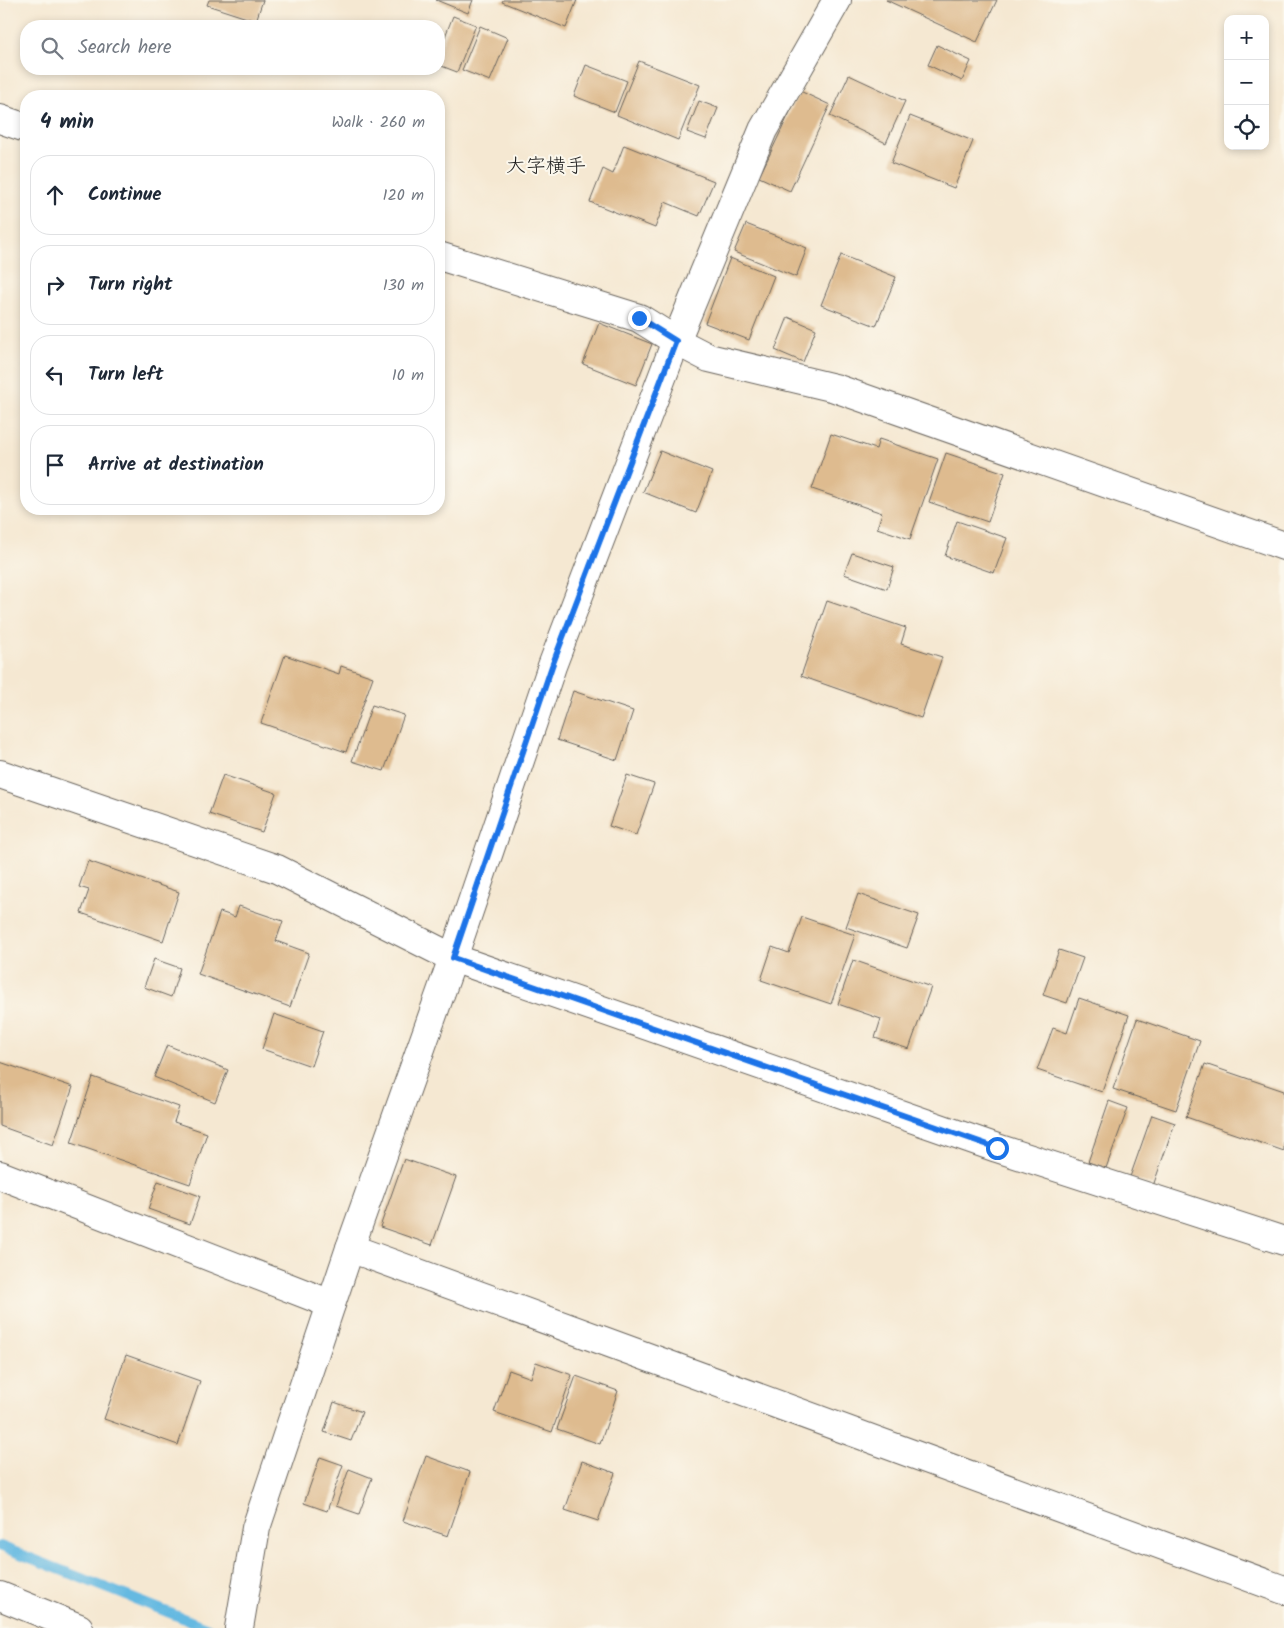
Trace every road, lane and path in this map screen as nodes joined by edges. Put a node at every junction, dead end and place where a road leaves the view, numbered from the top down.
1 (837, 0) edge
2 (0, 119) edge
3 (20, 126) edge
4 (445, 258) edge
5 (676, 341) junction
6 (1284, 546) edge
7 (0, 774) edge
8 (453, 958) junction
9 (0, 1175) edge
10 (1284, 1241) edge
11 (350, 1248) junction
12 (331, 1304) junction
13 (1284, 1590) edge
14 (0, 1596) edge
15 (240, 1624) edge
16 (80, 1628) edge

1 - 5 street
2 - 3 street
4 - 5 street
5 - 6 street
5 - 8 street
7 - 8 street
8 - 10 street
8 - 11 street
9 - 12 street
11 - 12 street
11 - 13 street
12 - 15 street
14 - 16 street

